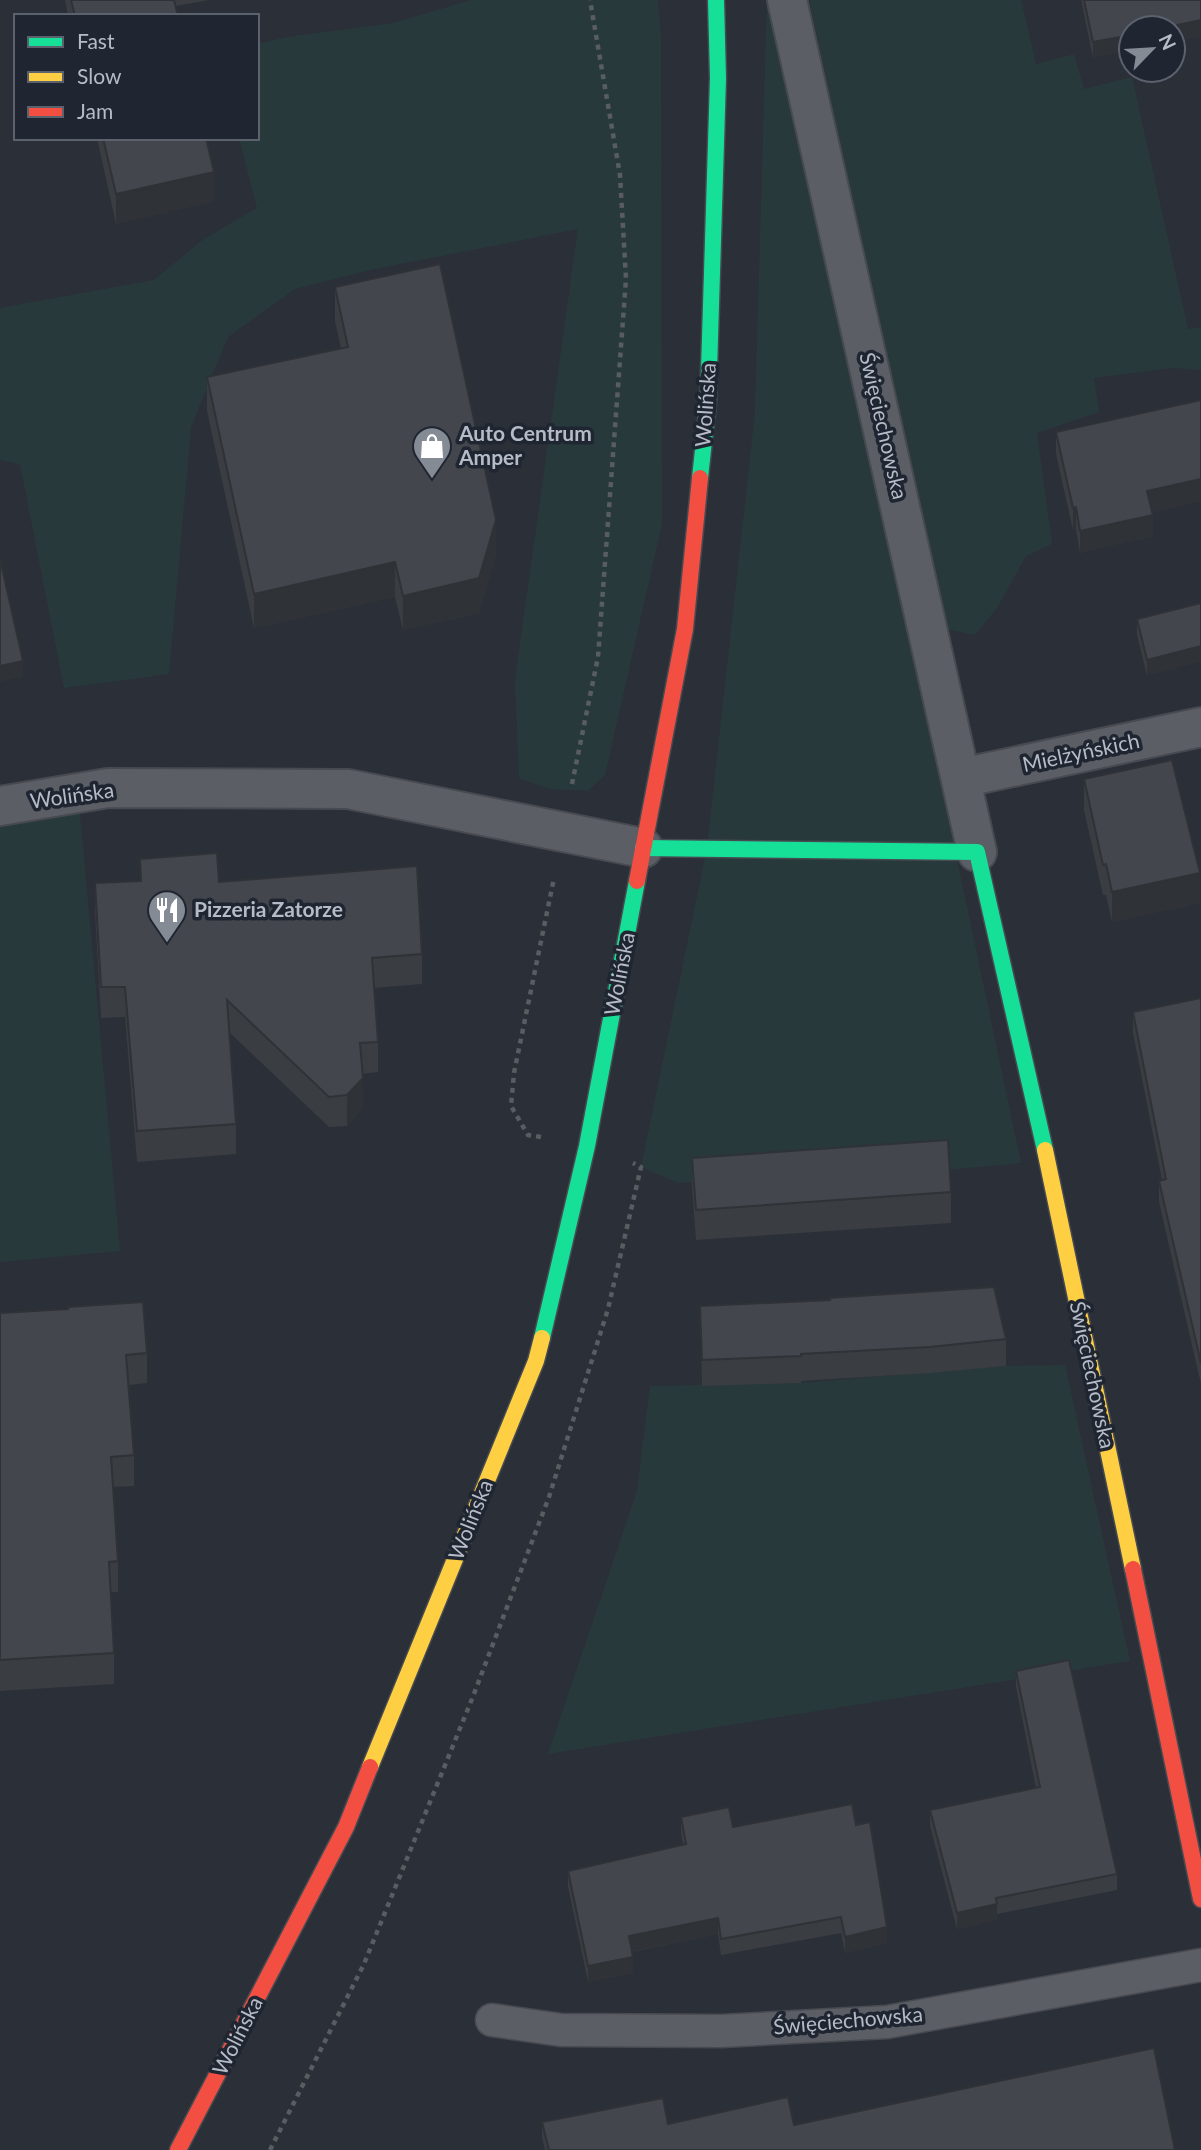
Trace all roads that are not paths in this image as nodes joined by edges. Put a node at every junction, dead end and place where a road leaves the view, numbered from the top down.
1 (716, 0) edge
2 (787, 0) edge
3 (1201, 727) edge
4 (961, 778) junction
5 (0, 806) edge
6 (643, 848) junction
7 (977, 852) junction
8 (1201, 1899) edge
9 (1201, 1965) edge
10 (492, 2020) dead end
11 (178, 2150) edge

1 - 6 street, Wolińska
2 - 4 street, Święciechowska
3 - 4 street, Mielżyńskich
4 - 7 street, Święciechowska
5 - 6 street, Wolińska
6 - 7 street
6 - 11 street, Wolińska
7 - 8 street, Święciechowska
9 - 10 lane, Święciechowska

